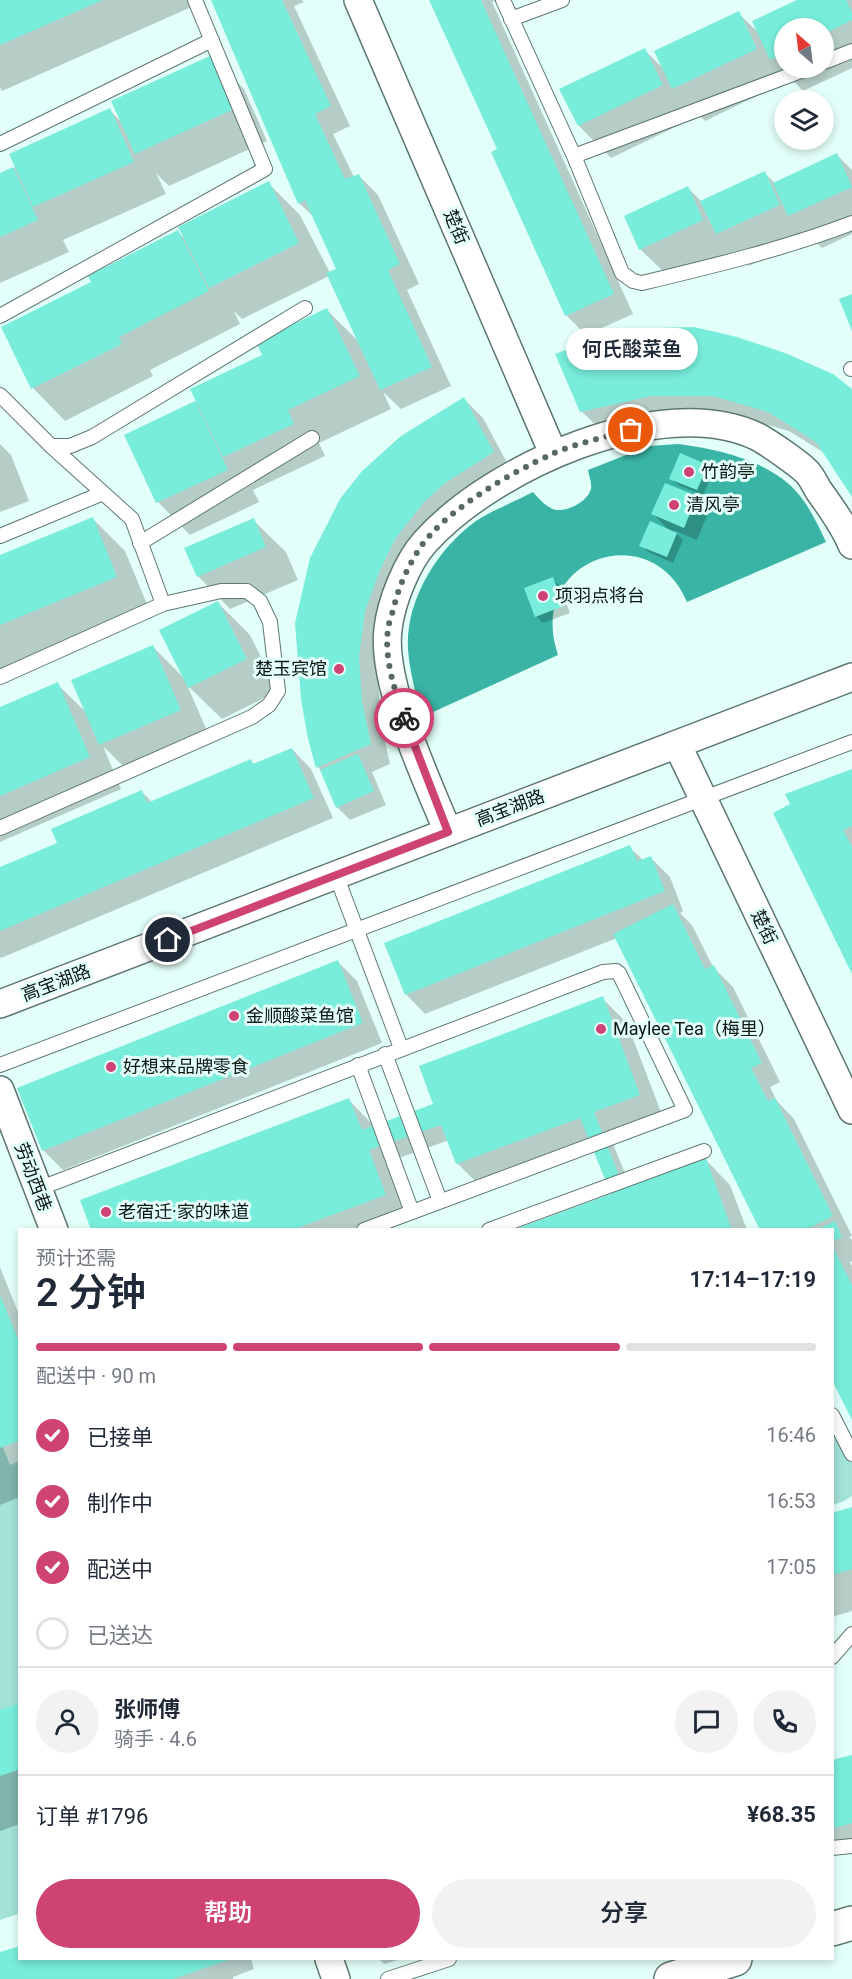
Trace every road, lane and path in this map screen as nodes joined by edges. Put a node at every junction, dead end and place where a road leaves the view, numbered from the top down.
1 (195, 0) edge
2 (358, 0) edge
3 (503, 0) edge
4 (562, 0) edge
5 (511, 19) junction
6 (212, 40) junction
7 (852, 51) edge
8 (834, 58) edge
9 (782, 78) edge
10 (0, 144) edge
11 (574, 156) junction
12 (852, 223) edge
13 (305, 308) dead end
14 (0, 316) edge
15 (0, 395) edge
16 (312, 438) dead end
17 (51, 446) junction
18 (554, 453) junction
19 (103, 494) junction
20 (0, 536) edge
21 (140, 543) junction
22 (852, 545) edge
23 (163, 604) junction
24 (0, 677) edge
25 (852, 677) edge
26 (852, 742) edge
27 (677, 744) junction
28 (703, 798) junction
29 (0, 828) edge
30 (448, 832) junction
31 (336, 875) junction
32 (356, 930) junction
33 (0, 1004) edge
34 (400, 1048) junction
35 (385, 1054) junction
36 (0, 1065) edge
37 (358, 1065) junction
38 (0, 1090) edge
39 (852, 1110) edge
40 (704, 1151) dead end
41 (38, 1189) junction
42 (440, 1201) junction
43 (412, 1212) junction
44 (53, 1228) edge
45 (369, 1228) edge
46 (494, 1228) edge
47 (834, 1423) edge
48 (839, 1443) edge
49 (852, 1454) edge
50 (852, 1634) edge
51 (834, 1655) edge
52 (852, 1846) edge
53 (834, 1848) edge
54 (852, 1923) edge
55 (834, 1928) edge
56 (329, 1960) edge
57 (446, 1960) edge
58 (732, 1960) edge
59 (336, 1979) edge
60 (388, 1979) edge
61 (671, 1979) edge

1 - 6 lane
2 - 18 street, 楚街
3 - 5 lane
4 - 5 lane
5 - 11 lane
6 - 10 lane
6 - 14 lane
7 - 8 lane
9 - 11 lane
11 - 12 lane
13 - 17 lane
15 - 17 lane
16 - 21 lane
17 - 19 lane
18 - 22 street
18 - 30 street
19 - 20 lane
19 - 21 lane
21 - 23 lane
23 - 24 lane
23 - 29 lane
25 - 27 street, 高宝湖路
26 - 28 lane
27 - 28 street, 楚街
27 - 30 street, 高宝湖路
28 - 32 lane
28 - 39 street, 楚街
30 - 31 street, 高宝湖路
31 - 32 lane
31 - 33 street, 高宝湖路
32 - 34 lane
32 - 36 lane
34 - 35 lane
34 - 42 lane
35 - 37 lane
35 - 42 lane
37 - 41 lane
37 - 43 lane
38 - 41 street, 劳动西巷
40 - 46 lane
41 - 44 street, 劳动西巷
42 - 43 lane
43 - 45 lane
47 - 48 lane
48 - 49 lane
50 - 51 lane
52 - 53 lane
54 - 55 street
56 - 59 street
57 - 60 lane
58 - 61 street

